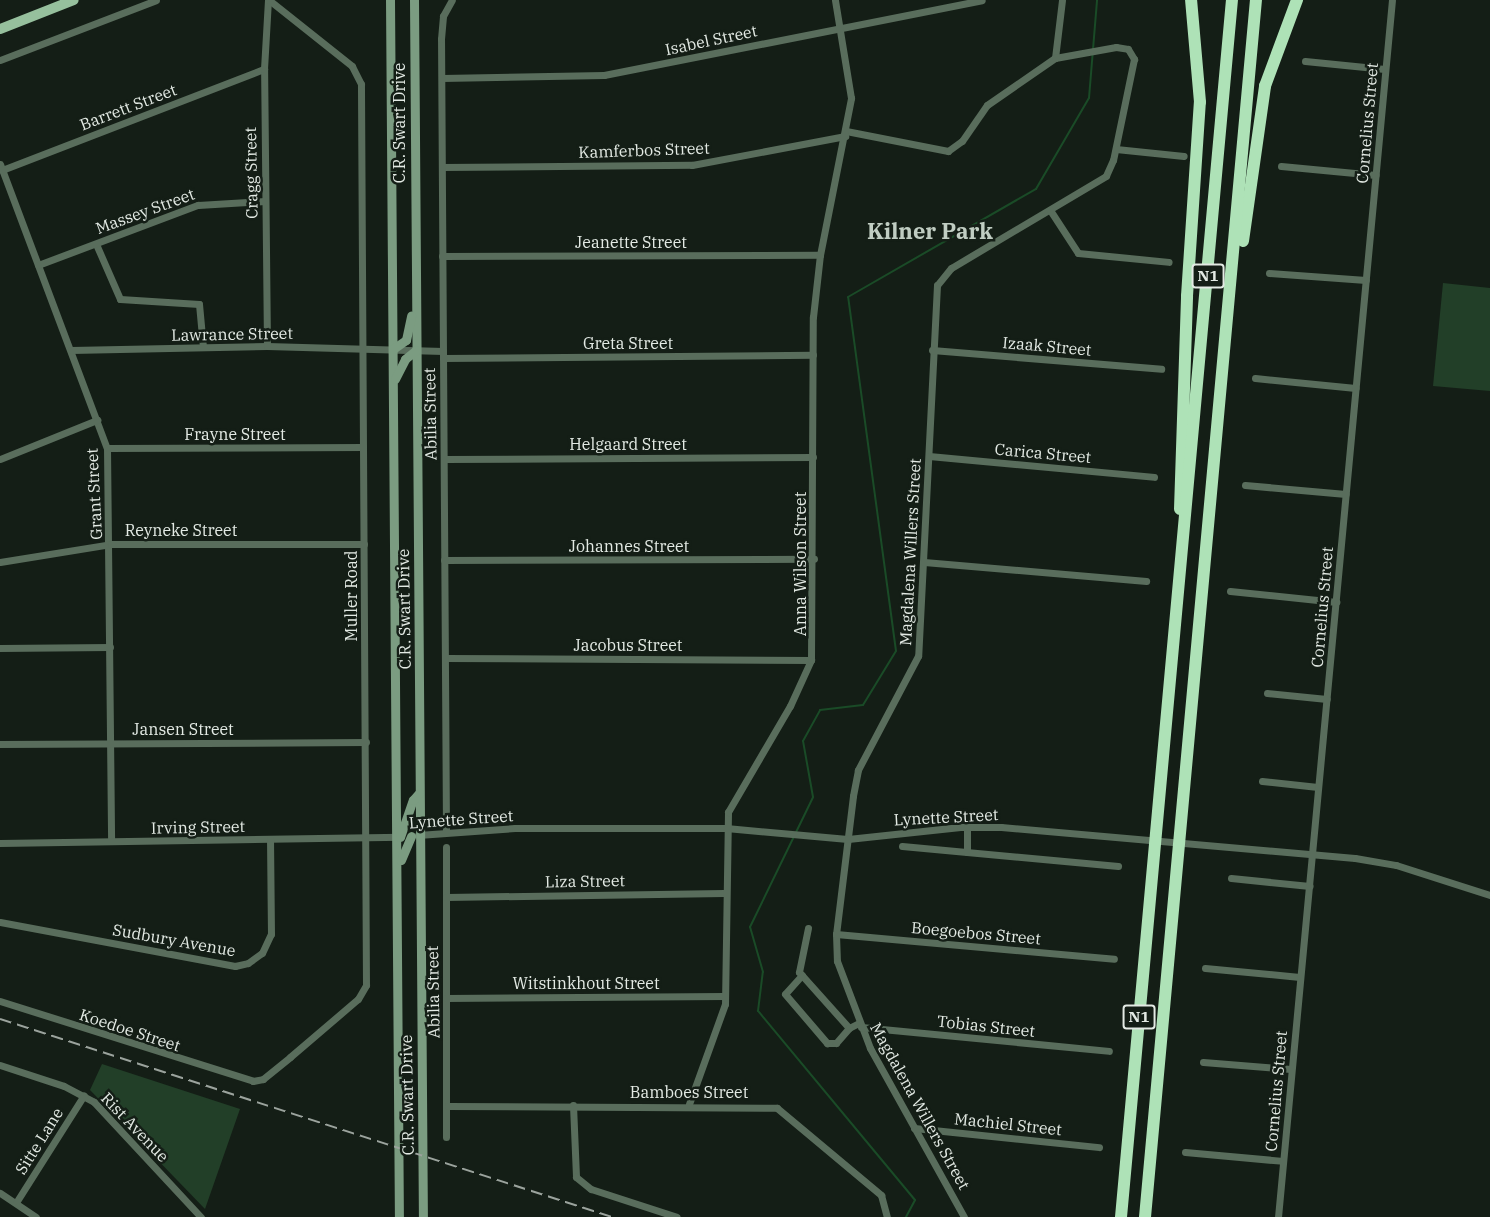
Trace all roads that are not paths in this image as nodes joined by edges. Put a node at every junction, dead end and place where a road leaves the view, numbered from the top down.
1 (74, 0) edge
2 (156, 0) edge
3 (268, 0) edge
4 (390, 0) edge
5 (414, 0) edge
6 (452, 0) edge
7 (835, 0) edge
8 (982, 0) edge
9 (1062, 0) edge
10 (1191, 0) edge
11 (1232, 0) edge
12 (1256, 0) edge
13 (1297, 0) edge
14 (1392, 0) edge
15 (840, 27) junction
16 (0, 28) edge
17 (1128, 49) joint
18 (1055, 58) junction
19 (0, 60) edge
20 (1305, 61) dead end
21 (264, 69) junction
22 (1385, 69) junction
23 (442, 78) junction
24 (846, 134) junction
25 (1116, 149) junction
26 (1184, 156) dead end
27 (1281, 166) dead end
28 (1, 167) edge
29 (442, 167) junction
30 (1376, 175) junction
31 (265, 201) junction
32 (1050, 210) junction
33 (96, 244) junction
34 (820, 255) junction
35 (442, 256) junction
36 (1169, 262) dead end
37 (38, 265) junction
38 (1269, 273) dead end
39 (1366, 280) junction
40 (415, 304) junction
41 (267, 346) junction
42 (203, 347) junction
43 (363, 347) junction
44 (393, 349) junction
45 (71, 350) junction
46 (416, 350) junction
47 (932, 350) junction
48 (443, 354) junction
49 (813, 355) junction
50 (1161, 369) dead end
51 (1256, 378) dead end
52 (394, 382) junction
53 (1356, 388) junction
54 (97, 420) junction
55 (363, 447) junction
56 (107, 448) junction
57 (1215, 453) junction
58 (929, 456) junction
59 (813, 457) junction
60 (0, 459) edge
61 (444, 459) junction
62 (1154, 477) dead end
63 (1245, 485) dead end
64 (1346, 494) junction
65 (111, 544) junction
66 (364, 544) junction
67 (1184, 552) junction
68 (814, 559) junction
69 (444, 560) junction
70 (0, 562) edge
71 (924, 562) junction
72 (1146, 581) dead end
73 (1230, 591) dead end
74 (1336, 602) junction
75 (110, 647) junction
76 (0, 648) edge
77 (445, 658) junction
78 (811, 660) junction
79 (1267, 693) dead end
80 (1327, 699) junction
81 (366, 742) junction
82 (110, 743) junction
83 (0, 744) edge
84 (1262, 781) dead end
85 (1318, 787) junction
86 (419, 794) junction
87 (967, 826) junction
88 (726, 828) junction
89 (446, 831) junction
90 (414, 835) junction
91 (399, 837) junction
92 (366, 838) junction
93 (270, 839) junction
94 (848, 839) junction
95 (111, 841) junction
96 (0, 843) edge
97 (902, 846) dead end
98 (446, 847) dead end
99 (967, 852) junction
100 (1313, 853) junction
101 (1118, 866) dead end
102 (397, 871) junction
103 (1231, 878) dead end
104 (1310, 886) junction
105 (724, 893) junction
106 (1490, 895) edge
107 (446, 897) junction
108 (0, 922) edge
109 (808, 928) dead end
110 (836, 934) junction
111 (1114, 959) dead end
112 (1205, 968) dead end
113 (802, 975) junction
114 (1300, 977) junction
115 (725, 996) junction
116 (446, 998) junction
117 (0, 1002) edge
118 (860, 1025) junction
119 (849, 1028) junction
120 (1109, 1051) dead end
121 (1203, 1062) dead end
122 (0, 1065) edge
123 (1291, 1069) junction
124 (253, 1082) joint
125 (84, 1095) junction
126 (689, 1104) junction
127 (573, 1105) junction
128 (448, 1106) junction
129 (914, 1128) junction
130 (446, 1137) dead end
131 (1099, 1147) dead end
132 (1185, 1152) dead end
133 (1283, 1161) junction
134 (0, 1193) edge
135 (17, 1202) junction
136 (887, 1213) edge
137 (36, 1217) edge
138 (201, 1217) edge
139 (399, 1217) edge
140 (423, 1217) edge
141 (677, 1217) edge
142 (964, 1217) edge
143 (1121, 1217) edge
144 (1145, 1217) edge
145 (1278, 1217) edge

1 - 16 main road
2 - 19 street
3 - 21 street, Cragg Street
3 - 43 street, Muller Road
4 - 44 main road, C.R. Swart Drive
5 - 40 main road, C.R. Swart Drive
6 - 23 street, Abilia Street
7 - 15 street, Anna Wilson Street
8 - 15 street, Isabel Street
9 - 18 street
10 - 67 highway
11 - 67 highway, N1
12 - 57 highway, N1
13 - 57 highway
14 - 22 street, Cornelius Street
15 - 23 street, Isabel Street
15 - 24 street, Anna Wilson Street
17 - 18 street, Kamferbos Street
17 - 25 street, Magdalena Willers Street
18 - 24 street, Kamferbos Street
20 - 22 street
21 - 28 street, Barrett Street
21 - 31 street, Cragg Street
22 - 30 street, Cornelius Street
23 - 29 street, Abilia Street
24 - 29 street, Kamferbos Street
24 - 34 street, Anna Wilson Street
25 - 26 street
25 - 32 street, Magdalena Willers Street
27 - 30 street
28 - 37 street, Grant Street
29 - 35 street, Abilia Street
30 - 39 street, Cornelius Street
31 - 33 street, Massey Street
31 - 41 street, Cragg Street
32 - 36 street
32 - 47 street, Magdalena Willers Street
33 - 37 street, Massey Street
33 - 42 street
34 - 35 street, Jeanette Street
34 - 49 street, Anna Wilson Street
35 - 48 street, Abilia Street
37 - 45 street, Grant Street
38 - 39 street
39 - 53 street, Cornelius Street
40 - 44 main road
40 - 46 main road, C.R. Swart Drive
41 - 42 street, Lawrance Street
41 - 43 street, Lawrance Street
42 - 45 street, Lawrance Street
43 - 44 street, Lawrance Street
43 - 55 street, Muller Road
44 - 46 street, Lawrance Street
44 - 52 main road, C.R. Swart Drive
45 - 54 street, Grant Street
46 - 48 street, Greta Street
46 - 52 main road
46 - 86 main road, C.R. Swart Drive
47 - 50 street, Izaak Street
47 - 58 street, Magdalena Willers Street
48 - 49 street, Greta Street
48 - 61 street, Abilia Street
49 - 59 street, Anna Wilson Street
51 - 53 street
52 - 91 main road, C.R. Swart Drive
53 - 64 street, Cornelius Street
54 - 56 street, Grant Street
54 - 60 street
55 - 56 street, Frayne Street
55 - 66 street, Muller Road
56 - 65 street, Grant Street
57 - 144 highway, N1
58 - 62 street, Carica Street
58 - 71 street, Magdalena Willers Street
59 - 61 street, Helgaard Street
59 - 68 street, Anna Wilson Street
61 - 69 street, Abilia Street
63 - 64 street
64 - 74 street, Cornelius Street
65 - 66 street, Reyneke Street
65 - 70 street, Reyneke Street
65 - 75 street, Grant Street
66 - 81 street, Muller Road
67 - 143 highway, N1
68 - 69 street, Johannes Street
68 - 78 street, Anna Wilson Street
69 - 77 street, Abilia Street
71 - 72 street
71 - 94 street, Magdalena Willers Street
73 - 74 street
74 - 80 street, Cornelius Street
75 - 76 street
75 - 82 street, Grant Street
77 - 78 street, Jacobus Street
77 - 89 street, Abilia Street
78 - 88 street, Anna Wilson Street
79 - 80 street
80 - 85 street, Cornelius Street
81 - 82 street, Jansen Street
81 - 92 street, Muller Road
82 - 83 street, Jansen Street
82 - 95 street, Grant Street
84 - 85 street
85 - 100 street, Cornelius Street
86 - 90 main road, C.R. Swart Drive
86 - 91 main road
87 - 94 street, Lynette Street
87 - 99 street
87 - 100 street, Lynette Street
88 - 89 street, Lynette Street
88 - 94 street, Lynette Street
88 - 105 street, Anna Wilson Street
89 - 90 street, Lynette Street
90 - 91 street, Lynette Street
90 - 102 main road
90 - 140 main road, C.R. Swart Drive
91 - 92 street, Irving Street
91 - 102 main road, C.R. Swart Drive
92 - 93 street, Irving Street
92 - 124 street, Muller Road
93 - 95 street, Irving Street
93 - 108 street, Sudbury Avenue
94 - 110 street, Magdalena Willers Street
95 - 96 street, Irving Street
97 - 99 street
98 - 107 street, Abilia Street
99 - 101 street
100 - 104 street, Cornelius Street
100 - 106 street, Lynette Street
102 - 139 main road, C.R. Swart Drive
103 - 104 street
104 - 114 street, Cornelius Street
105 - 107 street, Liza Street
105 - 115 street, Anna Wilson Street
107 - 116 street, Abilia Street
109 - 113 street
110 - 111 street, Boegoebos Street
110 - 118 street, Magdalena Willers Street
112 - 114 street
113 - 119 street
113 - 119 street
114 - 123 street, Cornelius Street
115 - 116 street, Witstinkhout Street
115 - 126 street, Anna Wilson Street
116 - 128 street, Abilia Street
117 - 124 street, Koedoe Street
118 - 119 street
118 - 120 street, Tobias Street
118 - 129 street, Magdalena Willers Street
121 - 123 street
122 - 125 street, Rist Avenue
123 - 133 street, Cornelius Street
125 - 135 street, Sitte Lane
125 - 138 street, Rist Avenue
126 - 127 street, Bamboes Street
126 - 136 street, Bamboes Street
127 - 128 street, Bamboes Street
127 - 141 street
128 - 130 street, Abilia Street
129 - 131 street, Machiel Street
129 - 142 street, Magdalena Willers Street
132 - 133 street
133 - 145 street, Cornelius Street
134 - 135 street
135 - 137 street

